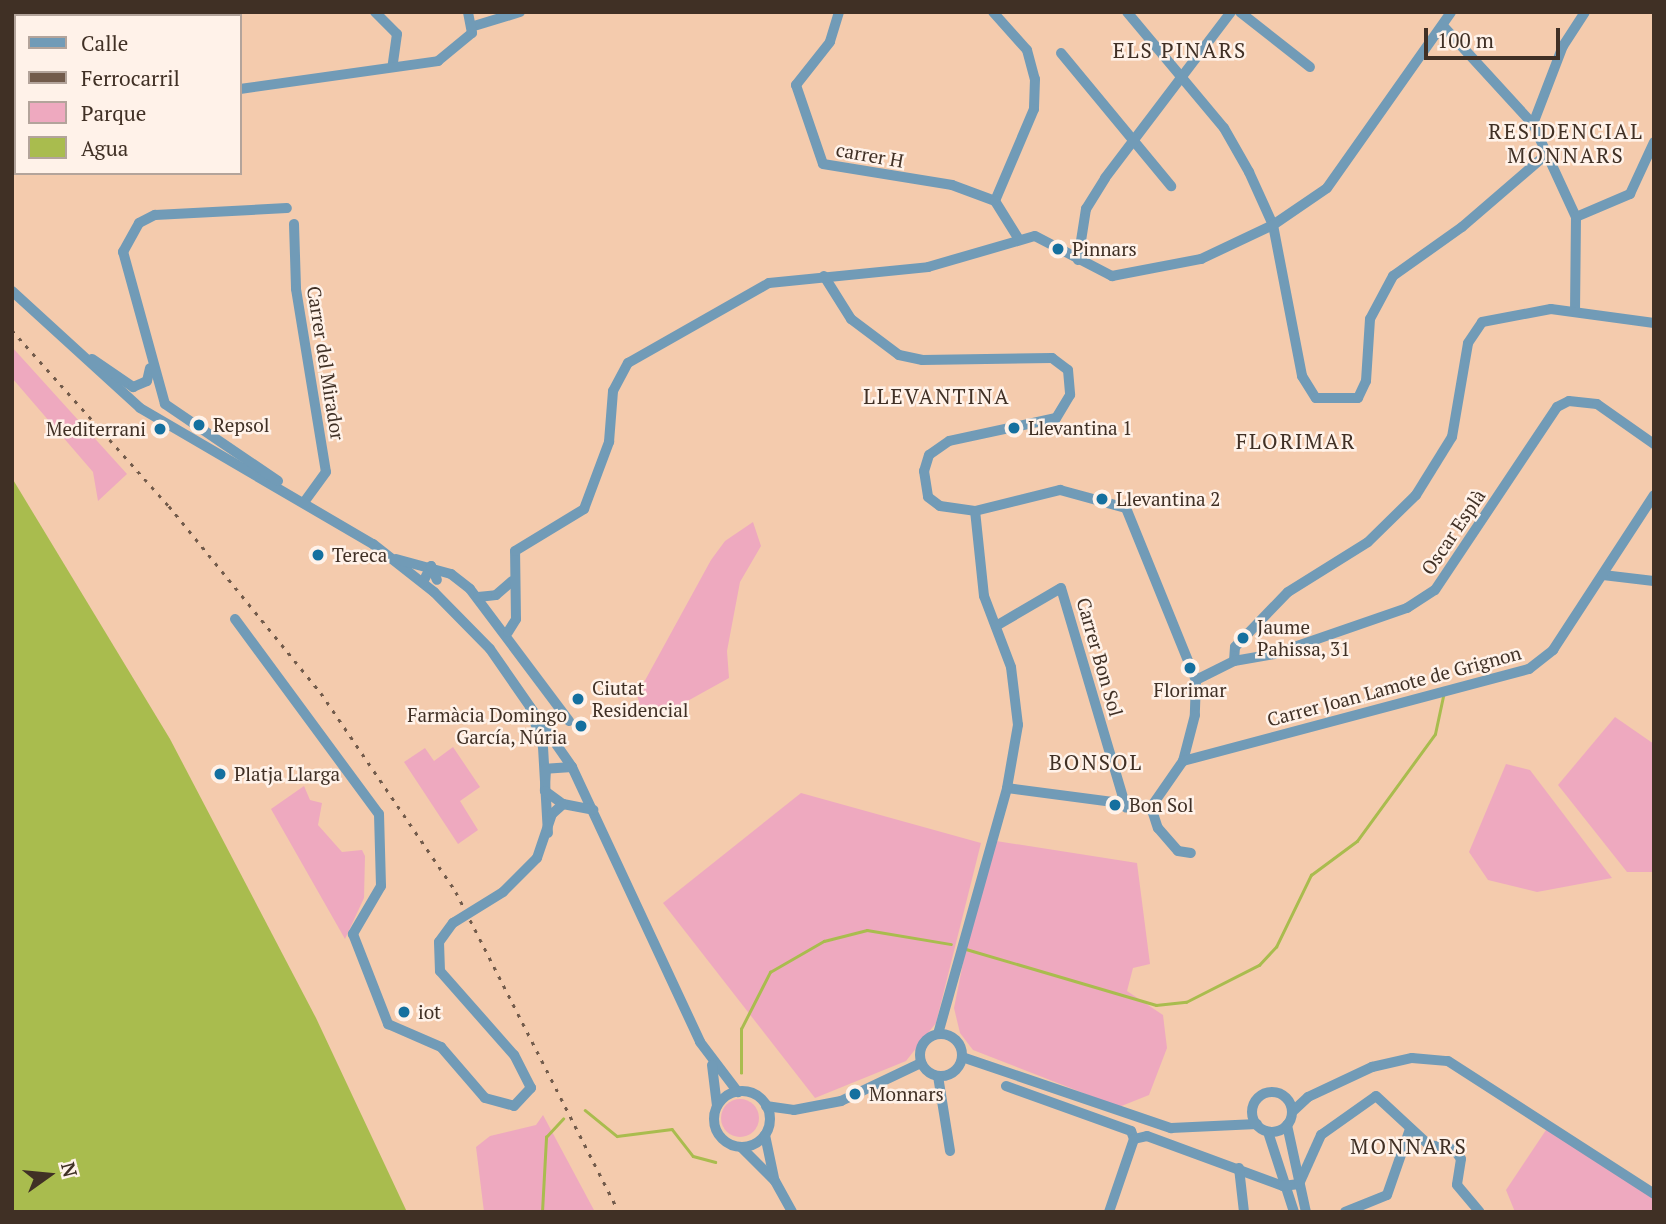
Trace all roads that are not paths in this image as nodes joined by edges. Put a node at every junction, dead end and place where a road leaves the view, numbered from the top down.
1 (375, 12) edge
2 (468, 12) edge
3 (520, 12) edge
4 (839, 12) edge
5 (993, 12) edge
6 (1127, 12) edge
7 (1231, 12) edge
8 (1240, 12) edge
9 (1451, 12) edge
10 (1586, 12) edge
11 (474, 26) junction
12 (1444, 27) junction
13 (1061, 53) dead end
14 (393, 64) junction
15 (1310, 67) dead end
16 (1180, 77) junction
17 (242, 89) edge
18 (1533, 124) junction
19 (1135, 139) junction
20 (1654, 142) edge
21 (1547, 154) junction
22 (1171, 186) dead end
23 (995, 201) junction
24 (287, 208) dead end
25 (1576, 217) junction
26 (294, 224) dead end
27 (1273, 225) junction
28 (1018, 238) junction
29 (1078, 260) junction
30 (824, 276) junction
31 (12, 291) edge
32 (1575, 310) junction
33 (1654, 323) edge
34 (64, 344) junction
35 (151, 366) junction
36 (1654, 444) edge
37 (286, 490) junction
38 (1654, 495) edge
39 (306, 501) junction
40 (975, 511) junction
41 (393, 558) junction
42 (451, 574) junction
43 (1603, 575) junction
44 (437, 580) junction
45 (512, 581) junction
46 (1654, 581) edge
47 (423, 582) junction
48 (434, 592) junction
49 (478, 597) junction
50 (234, 619) dead end
51 (996, 626) junction
52 (508, 632) junction
53 (1234, 661) junction
54 (1196, 680) junction
55 (526, 695) junction
56 (569, 721) dead end
57 (1183, 761) junction
58 (572, 767) junction
59 (541, 778) junction
60 (1007, 788) junction
61 (563, 804) junction
62 (1151, 807) junction
63 (1126, 808) junction
64 (595, 811) junction
65 (548, 833) junction
66 (1191, 853) dead end
67 (948, 1012) junction
68 (938, 1034) junction
69 (954, 1039) junction
70 (962, 1057) junction
71 (922, 1063) junction
72 (712, 1065) junction
73 (938, 1076) junction
74 (1006, 1086) dead end
75 (738, 1092) junction
76 (1284, 1095) junction
77 (1308, 1097) junction
78 (718, 1106) junction
79 (766, 1106) junction
80 (1253, 1106) junction
81 (794, 1110) junction
82 (1292, 1112) junction
83 (1233, 1123) junction
84 (1256, 1124) junction
85 (1287, 1125) junction
86 (1410, 1129) junction
87 (767, 1130) junction
88 (1268, 1132) junction
89 (1134, 1139) junction
90 (741, 1147) junction
91 (950, 1151) dead end
92 (1239, 1168) junction
93 (775, 1181) junction
94 (1293, 1185) junction
95 (1654, 1194) edge
96 (1108, 1211) edge
97 (792, 1212) edge
98 (1244, 1212) edge
99 (1294, 1212) edge
100 (1306, 1212) edge
101 (1345, 1212) edge
102 (1480, 1212) edge

1 - 14 street
2 - 11 street
3 - 11 street
4 - 23 street, carrer H
5 - 23 street
6 - 16 street
7 - 16 street
8 - 15 street
9 - 12 street
10 - 18 street
11 - 14 street
12 - 18 street
12 - 27 street
13 - 19 street
14 - 17 street
16 - 19 street
16 - 27 street
18 - 21 street
19 - 22 street
19 - 29 street
20 - 25 street
21 - 25 street
21 - 27 street
23 - 28 street
24 - 35 street
25 - 32 street
26 - 39 street, Carrer del Mirador
27 - 29 street
28 - 29 street
28 - 30 street
30 - 40 street
30 - 45 street
31 - 34 street
32 - 33 street
32 - 53 street
34 - 35 street
34 - 37 street
35 - 37 street
36 - 53 street, Oscar Esplà
37 - 39 street
38 - 43 street, Carrer Joan Lamote de Grignon
39 - 41 street
40 - 51 street
40 - 54 street
41 - 42 street
41 - 47 street
42 - 44 street
42 - 49 street
43 - 46 street
43 - 57 street, Carrer Joan Lamote de Grignon
44 - 47 street
44 - 48 street
45 - 49 street
45 - 52 street
47 - 48 street
48 - 55 street
49 - 52 street
50 - 65 street, bridge
51 - 60 street
51 - 63 street, Carrer Bon Sol
52 - 56 street
53 - 54 street, Oscar Esplà
54 - 57 street
55 - 58 street
55 - 59 street
57 - 62 street
58 - 59 street
58 - 64 street
59 - 61 street
59 - 65 street
60 - 63 street
60 - 67 street
61 - 64 street
61 - 65 street
62 - 63 street
62 - 66 street
64 - 72 street
67 - 68 street
67 - 69 street
68 - 69 street
68 - 71 street
69 - 70 street
70 - 73 street
70 - 83 street
71 - 73 street
71 - 81 street
72 - 75 street
72 - 78 street
73 - 91 street
74 - 89 street
75 - 78 street
75 - 79 street
76 - 77 street
76 - 80 street
76 - 82 street
77 - 82 street
77 - 95 street
78 - 90 street
79 - 81 street
79 - 87 street
80 - 83 street
80 - 84 street
81 - 87 street
82 - 85 street
83 - 84 street
84 - 88 street
85 - 88 street
85 - 94 street
86 - 94 street
86 - 101 street
86 - 102 street
87 - 90 street
87 - 93 street
88 - 94 street
89 - 92 street
89 - 96 street
90 - 93 street
92 - 94 street
92 - 98 street
93 - 97 street
94 - 99 street
94 - 100 street

